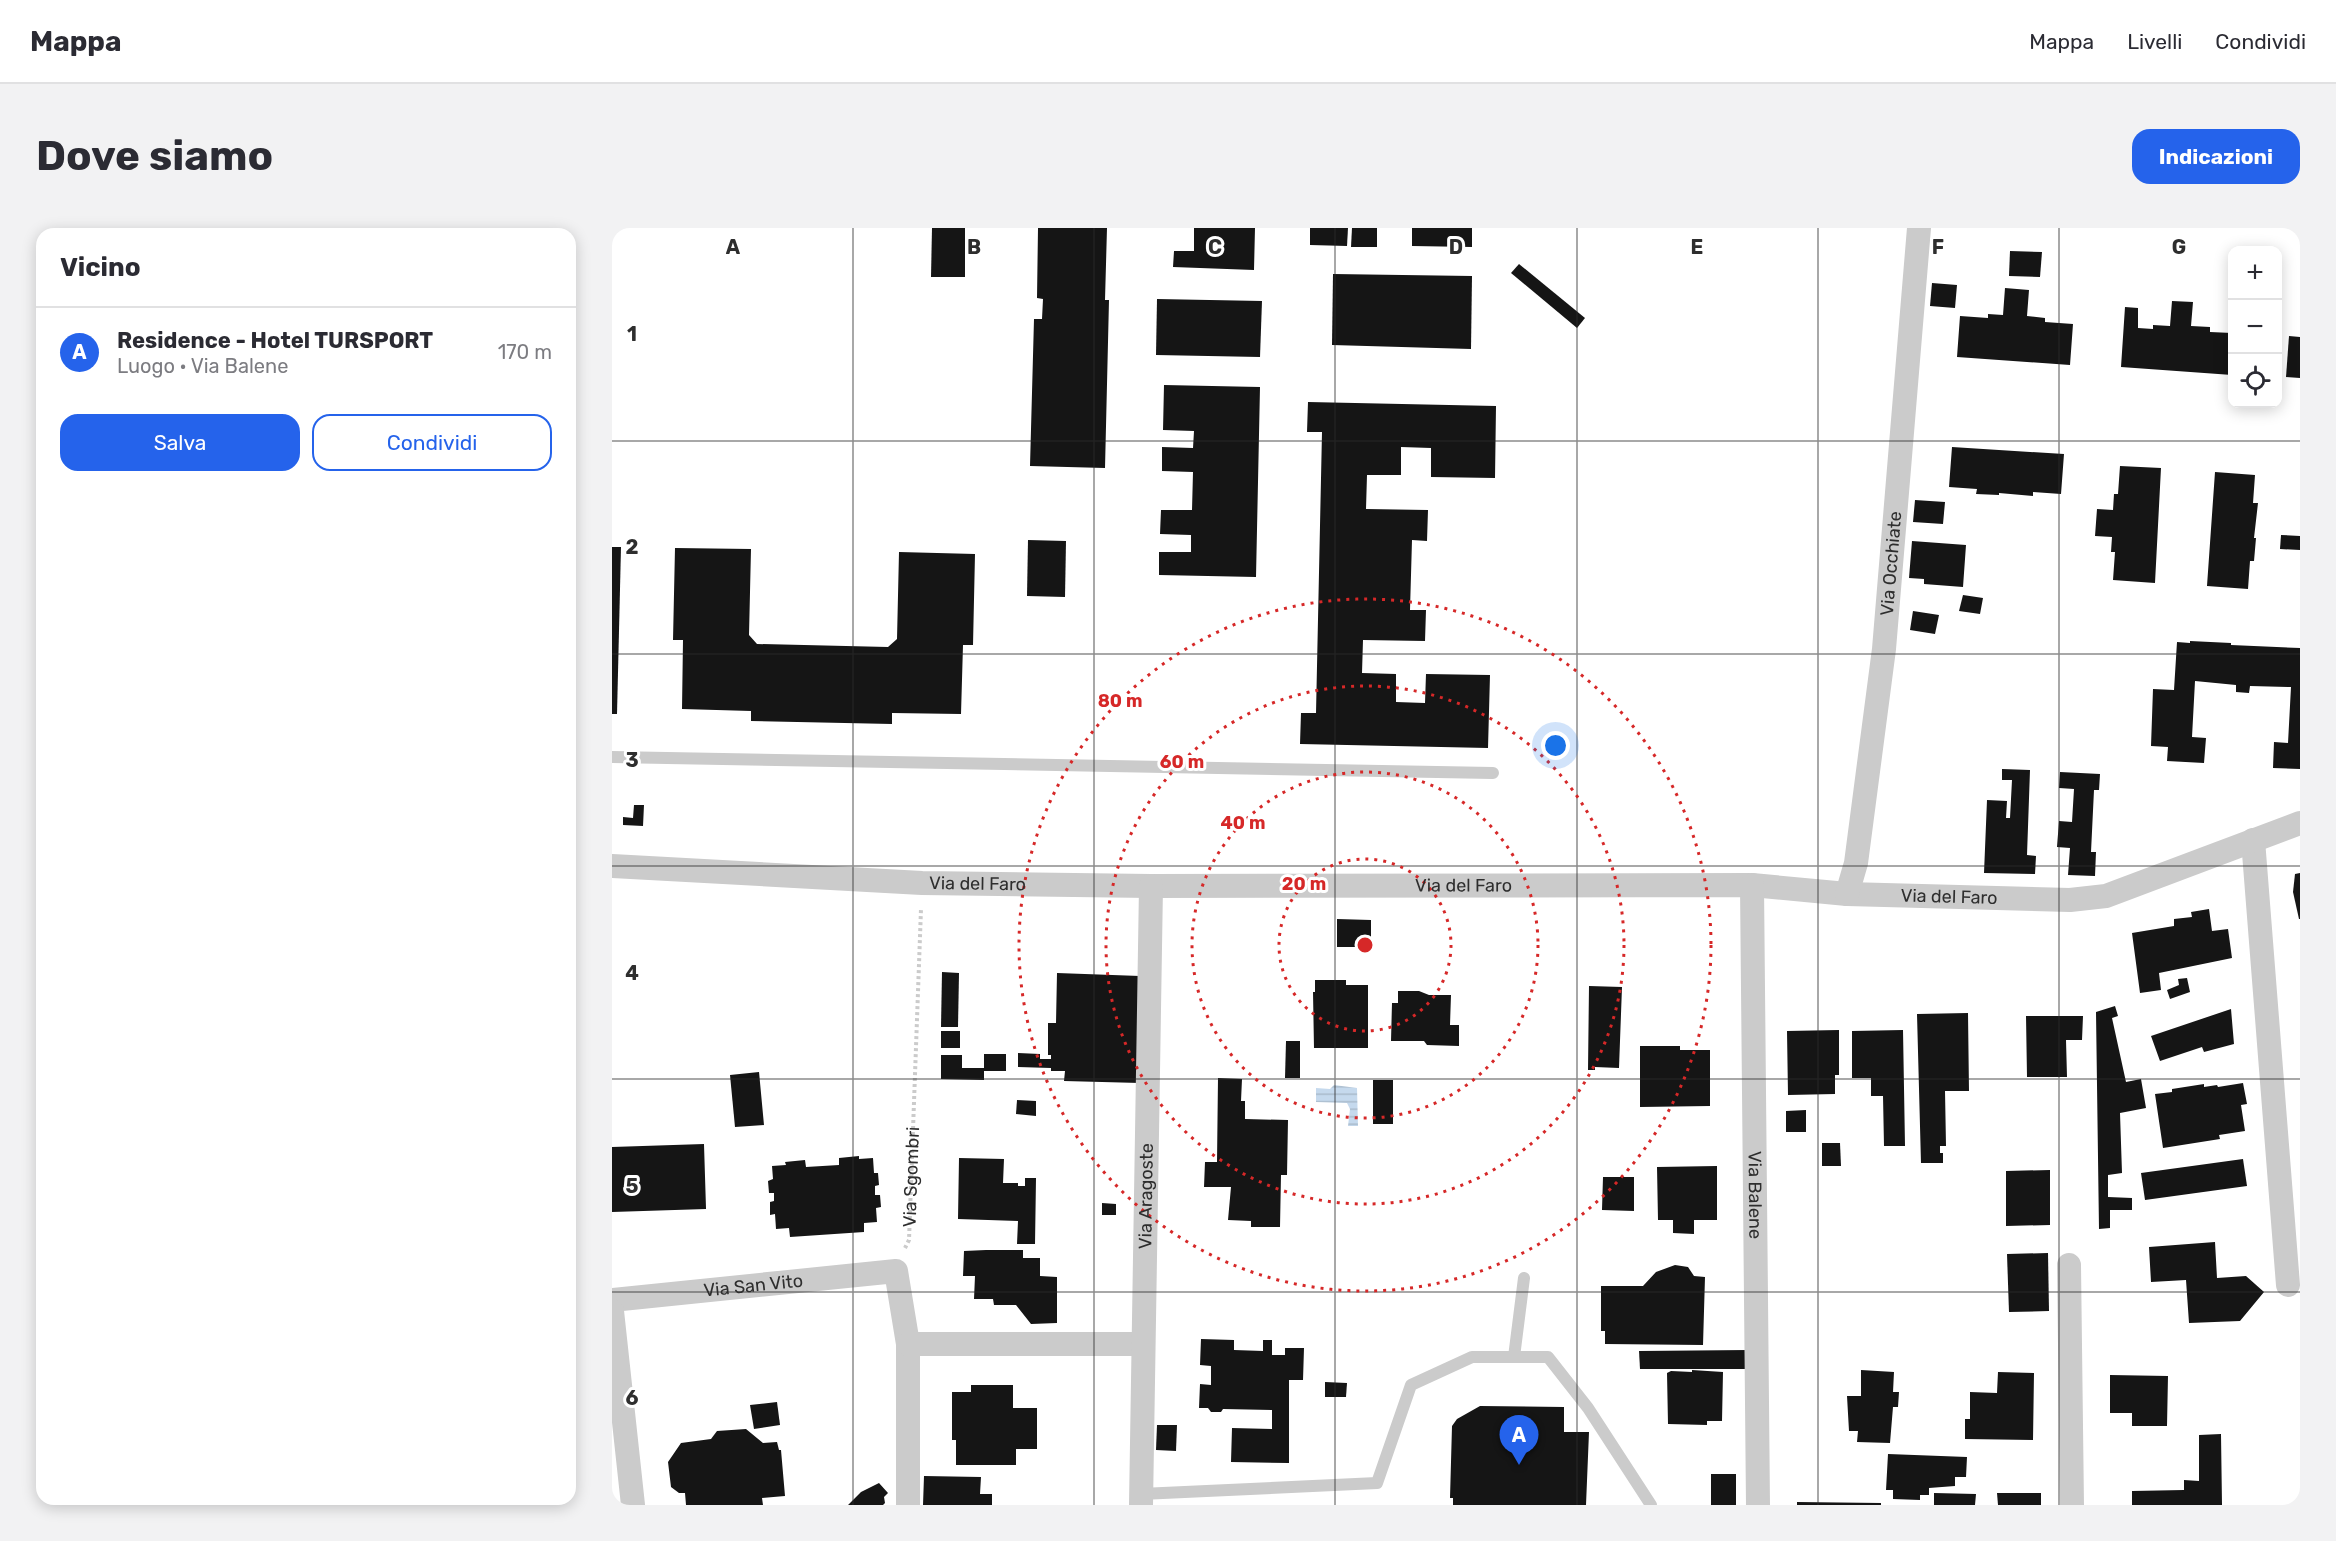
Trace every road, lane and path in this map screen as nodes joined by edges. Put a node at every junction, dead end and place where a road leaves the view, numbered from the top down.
1 (1918, 228) edge
2 (612, 757) edge
3 (1493, 772) dead end
4 (2300, 823) edge
5 (2253, 840) junction
6 (612, 866) edge
7 (922, 883) junction
8 (1752, 885) junction
9 (1151, 886) junction
10 (1847, 894) junction
11 (2068, 1265) dead end
12 (896, 1271) junction
13 (1524, 1278) dead end
14 (2288, 1285) dead end
15 (612, 1300) edge
16 (612, 1311) edge
17 (908, 1344) junction
18 (1142, 1344) junction
19 (1514, 1357) junction
20 (1141, 1500) edge
21 (633, 1505) edge
22 (909, 1505) edge
23 (1652, 1505) edge
24 (1758, 1505) edge
25 (2072, 1505) edge

1 - 10 street, Via Occhiate
2 - 3 lane
4 - 5 street, Via del Faro
5 - 10 street, Via del Faro
5 - 14 street
6 - 7 street, Via del Faro
7 - 9 street, Via del Faro
7 - 12 path, Via Sgombri
8 - 9 street, Via del Faro
8 - 10 street, Via del Faro
8 - 24 street, Via Balene
9 - 18 street, Via Aragoste
11 - 25 street
12 - 15 street, Via San Vito
12 - 17 street
13 - 19 lane
16 - 21 street
17 - 18 street
17 - 22 street
18 - 20 street, Via Aragoste
19 - 20 lane
19 - 23 lane

